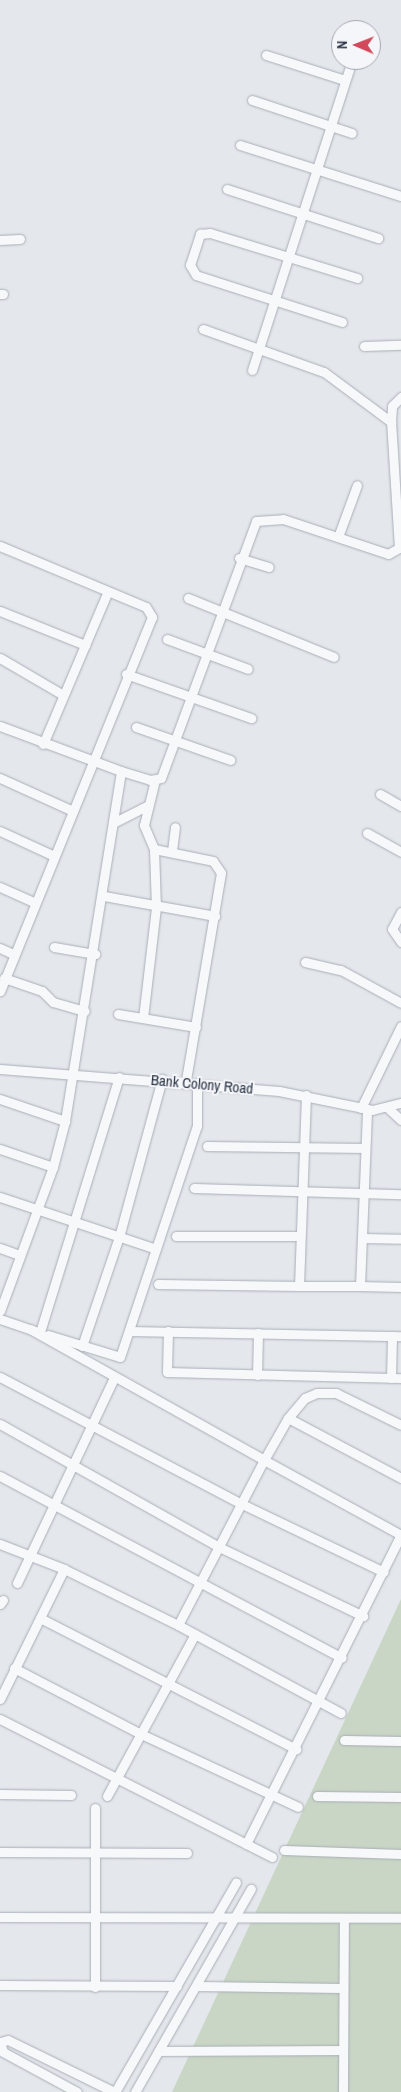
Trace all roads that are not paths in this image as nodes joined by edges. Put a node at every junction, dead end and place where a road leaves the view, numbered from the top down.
1 (266, 55) dead end
2 (349, 70) edge
3 (345, 80) junction
4 (252, 100) dead end
5 (330, 125) junction
6 (352, 133) dead end
7 (240, 145) dead end
8 (317, 169) junction
9 (227, 189) dead end
10 (401, 196) edge
11 (303, 214) junction
12 (378, 238) dead end
13 (20, 239) dead end
14 (0, 240) edge
15 (290, 258) junction
16 (357, 278) dead end
17 (275, 300) junction
18 (342, 322) dead end
19 (203, 329) dead end
20 (401, 345) edge
21 (364, 346) dead end
22 (259, 348) junction
23 (252, 370) dead end
24 (401, 397) edge
25 (391, 422) junction
26 (357, 485) dead end
27 (338, 537) junction
28 (0, 546) edge
29 (239, 558) junction
30 (269, 567) dead end
31 (107, 593) junction
32 (188, 598) dead end
33 (0, 610) edge
34 (221, 610) junction
35 (167, 639) dead end
36 (85, 645) junction
37 (205, 652) junction
38 (0, 658) edge
39 (334, 658) dead end
40 (248, 669) dead end
41 (126, 674) junction
42 (63, 695) junction
43 (189, 697) junction
44 (251, 718) dead end
45 (0, 726) edge
46 (136, 728) dead end
47 (174, 741) junction
48 (43, 744) junction
49 (91, 760) junction
50 (230, 760) dead end
51 (121, 771) junction
52 (0, 778) edge
53 (155, 780) junction
54 (380, 794) dead end
55 (147, 806) junction
56 (401, 806) edge
57 (71, 810) junction
58 (115, 822) junction
59 (175, 828) dead end
60 (0, 831) edge
61 (367, 833) dead end
62 (154, 850) junction
63 (172, 852) junction
64 (401, 852) edge
65 (54, 856) junction
66 (0, 887) edge
67 (104, 896) junction
68 (34, 902) junction
69 (156, 907) junction
70 (401, 912) edge
71 (215, 916) junction
72 (401, 942) edge
73 (54, 947) dead end
74 (0, 948) edge
75 (13, 954) junction
76 (95, 954) junction
77 (305, 962) dead end
78 (4, 978) junction
79 (0, 991) edge
80 (401, 1003) edge
81 (85, 1011) junction
82 (118, 1014) dead end
83 (143, 1018) junction
84 (401, 1026) edge
85 (196, 1027) junction
86 (0, 1068) edge
87 (72, 1076) junction
88 (119, 1077) junction
89 (162, 1079) junction
90 (186, 1081) junction
91 (197, 1083) junction
92 (306, 1095) junction
93 (0, 1099) edge
94 (401, 1103) edge
95 (364, 1108) junction
96 (389, 1109) junction
97 (401, 1120) edge
98 (65, 1121) junction
99 (207, 1146) dead end
100 (302, 1147) junction
101 (365, 1148) junction
102 (0, 1149) edge
103 (53, 1167) junction
104 (194, 1188) dead end
105 (301, 1192) junction
106 (363, 1193) junction
107 (401, 1194) edge
108 (0, 1197) edge
109 (38, 1210) junction
110 (77, 1223) junction
111 (176, 1236) dead end
112 (300, 1236) junction
113 (118, 1237) junction
114 (362, 1238) junction
115 (401, 1239) edge
116 (0, 1248) edge
117 (156, 1249) junction
118 (19, 1255) junction
119 (158, 1284) dead end
120 (299, 1286) junction
121 (360, 1286) junction
122 (401, 1287) edge
123 (2, 1296) edge
124 (0, 1311) edge
125 (0, 1319) edge
126 (30, 1329) junction
127 (128, 1330) junction
128 (168, 1331) junction
129 (40, 1332) junction
130 (258, 1333) junction
131 (396, 1336) edge
132 (82, 1346) junction
133 (257, 1375) junction
134 (0, 1377) edge
135 (114, 1378) junction
136 (391, 1378) junction
137 (401, 1378) edge
138 (288, 1418) junction
139 (0, 1424) edge
140 (401, 1425) edge
141 (92, 1427) junction
142 (264, 1460) junction
143 (74, 1465) junction
144 (0, 1476) edge
145 (401, 1478) edge
146 (242, 1504) junction
147 (55, 1505) junction
148 (401, 1535) edge
149 (0, 1544) edge
150 (219, 1547) junction
151 (32, 1555) junction
152 (64, 1569) junction
153 (384, 1572) junction
154 (18, 1583) dead end
155 (199, 1585) junction
156 (362, 1616) junction
157 (40, 1618) junction
158 (178, 1625) junction
159 (195, 1634) junction
160 (342, 1658) junction
161 (14, 1668) junction
162 (169, 1682) junction
163 (0, 1699) edge
164 (320, 1701) junction
165 (341, 1713) dead end
166 (0, 1719) edge
167 (141, 1734) junction
168 (344, 1740) dead end
169 (401, 1741) edge
170 (296, 1749) junction
171 (116, 1780) junction
172 (0, 1794) edge
173 (72, 1795) dead end
174 (272, 1795) junction
175 (107, 1796) dead end
176 (317, 1796) dead end
177 (401, 1797) edge
178 (298, 1807) dead end
179 (95, 1808) dead end
180 (246, 1844) junction
181 (284, 1850) dead end
182 (0, 1852) edge
183 (94, 1852) junction
184 (186, 1853) dead end
185 (401, 1854) edge
186 (272, 1857) dead end
187 (236, 1882) dead end
188 (250, 1889) dead end
189 (93, 1916) junction
190 (235, 1916) junction
191 (0, 1917) edge
192 (216, 1917) junction
193 (344, 1918) junction
194 (401, 1918) edge
195 (0, 1985) edge
196 (177, 1986) junction
197 (197, 1986) junction
198 (95, 1987) junction
199 (344, 1988) junction
200 (0, 2042) edge
201 (342, 2050) junction
202 (160, 2051) junction
203 (77, 2092) edge
204 (115, 2092) edge
205 (135, 2092) edge
206 (343, 2092) edge

1 - 3 street
2 - 3 street
3 - 5 street
4 - 5 street
5 - 6 street
5 - 8 street
7 - 8 street
8 - 10 street
8 - 11 street
9 - 11 street
11 - 12 street
11 - 15 street
13 - 14 street
15 - 16 street
15 - 17 street
15 - 17 street
17 - 18 street
17 - 22 street
19 - 22 street
20 - 21 street
22 - 23 street
22 - 25 street
24 - 25 street
25 - 27 street
26 - 27 street
27 - 29 street
28 - 31 street
29 - 30 street
29 - 34 street
31 - 36 street
31 - 41 street
32 - 34 street
33 - 36 street
34 - 37 street
34 - 39 street
35 - 37 street
36 - 42 street
37 - 40 street
37 - 43 street
38 - 42 street
41 - 43 street
41 - 49 street
42 - 48 street
43 - 44 street
43 - 47 street
45 - 48 street
46 - 47 street
47 - 50 street
47 - 53 street
48 - 49 street
49 - 51 street
49 - 57 street
51 - 53 street
51 - 58 street
52 - 57 street
53 - 55 street
54 - 56 street
55 - 58 street
55 - 62 street
57 - 65 street
58 - 67 street
59 - 63 street
60 - 65 street
61 - 64 street
62 - 63 street
62 - 69 street
63 - 71 street
65 - 68 street
66 - 68 street
67 - 69 street
67 - 76 street
68 - 75 street
69 - 71 street
69 - 83 street
70 - 72 street
71 - 85 street
73 - 76 street
74 - 75 street
75 - 78 street
76 - 81 street
77 - 80 street
78 - 79 street
78 - 81 street
81 - 87 street
82 - 83 street
83 - 85 street
84 - 95 street
85 - 90 street
86 - 87 street, Bank Colony Road
87 - 88 street, Bank Colony Road
87 - 98 street
88 - 89 street, Bank Colony Road
88 - 110 street
89 - 90 street, Bank Colony Road
89 - 113 street
90 - 91 street, Bank Colony Road
91 - 92 street, Bank Colony Road
91 - 117 street
92 - 95 street, Bank Colony Road
92 - 100 street
93 - 98 street
94 - 96 street, Bank Colony Road
95 - 96 street, Bank Colony Road
95 - 101 street
96 - 97 street
98 - 103 street
99 - 100 street
100 - 101 street
100 - 105 street
101 - 106 street
102 - 103 street
103 - 109 street
104 - 105 street
105 - 106 street
105 - 112 street
106 - 107 street
106 - 114 street
108 - 109 street
109 - 110 street
109 - 118 street
110 - 113 street
110 - 129 street
111 - 112 street
112 - 120 street
113 - 117 street
113 - 132 street
114 - 115 street
114 - 121 street
116 - 118 street
117 - 127 street
118 - 123 street
119 - 120 street
120 - 121 street
121 - 122 street
123 - 124 street
125 - 126 street
126 - 129 street
126 - 135 street
127 - 128 street
127 - 132 street
128 - 130 street
128 - 133 street
129 - 132 street
130 - 131 street
130 - 133 street
131 - 136 street
133 - 136 street
134 - 141 street
135 - 141 street
135 - 142 street
136 - 137 street
138 - 140 street
138 - 142 street
138 - 145 street
139 - 143 street
141 - 143 street
141 - 146 street
142 - 146 street
142 - 148 street
143 - 147 street
143 - 150 street
144 - 147 street
146 - 150 street
146 - 153 street
147 - 151 street
147 - 155 street
148 - 153 street
149 - 151 street
150 - 155 street
150 - 156 street
151 - 152 street
151 - 154 street
152 - 157 street
152 - 158 street
153 - 156 street
155 - 158 street
155 - 160 street
156 - 160 street
157 - 161 street
157 - 162 street
158 - 159 street
159 - 162 street
159 - 164 street
160 - 164 street
161 - 163 street
161 - 167 street
162 - 167 street
162 - 170 street
164 - 165 street
164 - 170 street
166 - 171 street
167 - 171 street
167 - 174 street
168 - 169 street
170 - 174 street
171 - 175 street
171 - 180 street
172 - 173 street
174 - 178 street
174 - 180 street
176 - 177 street
179 - 183 street
180 - 186 street
181 - 185 street
182 - 183 street
183 - 184 street
183 - 189 street
187 - 192 street
188 - 190 street
189 - 191 street
189 - 192 street
189 - 198 street
190 - 192 street
190 - 193 street
190 - 197 street
192 - 196 street
193 - 194 street
193 - 199 street
195 - 198 street
196 - 198 street
196 - 204 street
197 - 199 street
197 - 202 street
199 - 201 street
200 - 203 street
200 - 204 street
201 - 202 street
201 - 206 street
202 - 205 street

